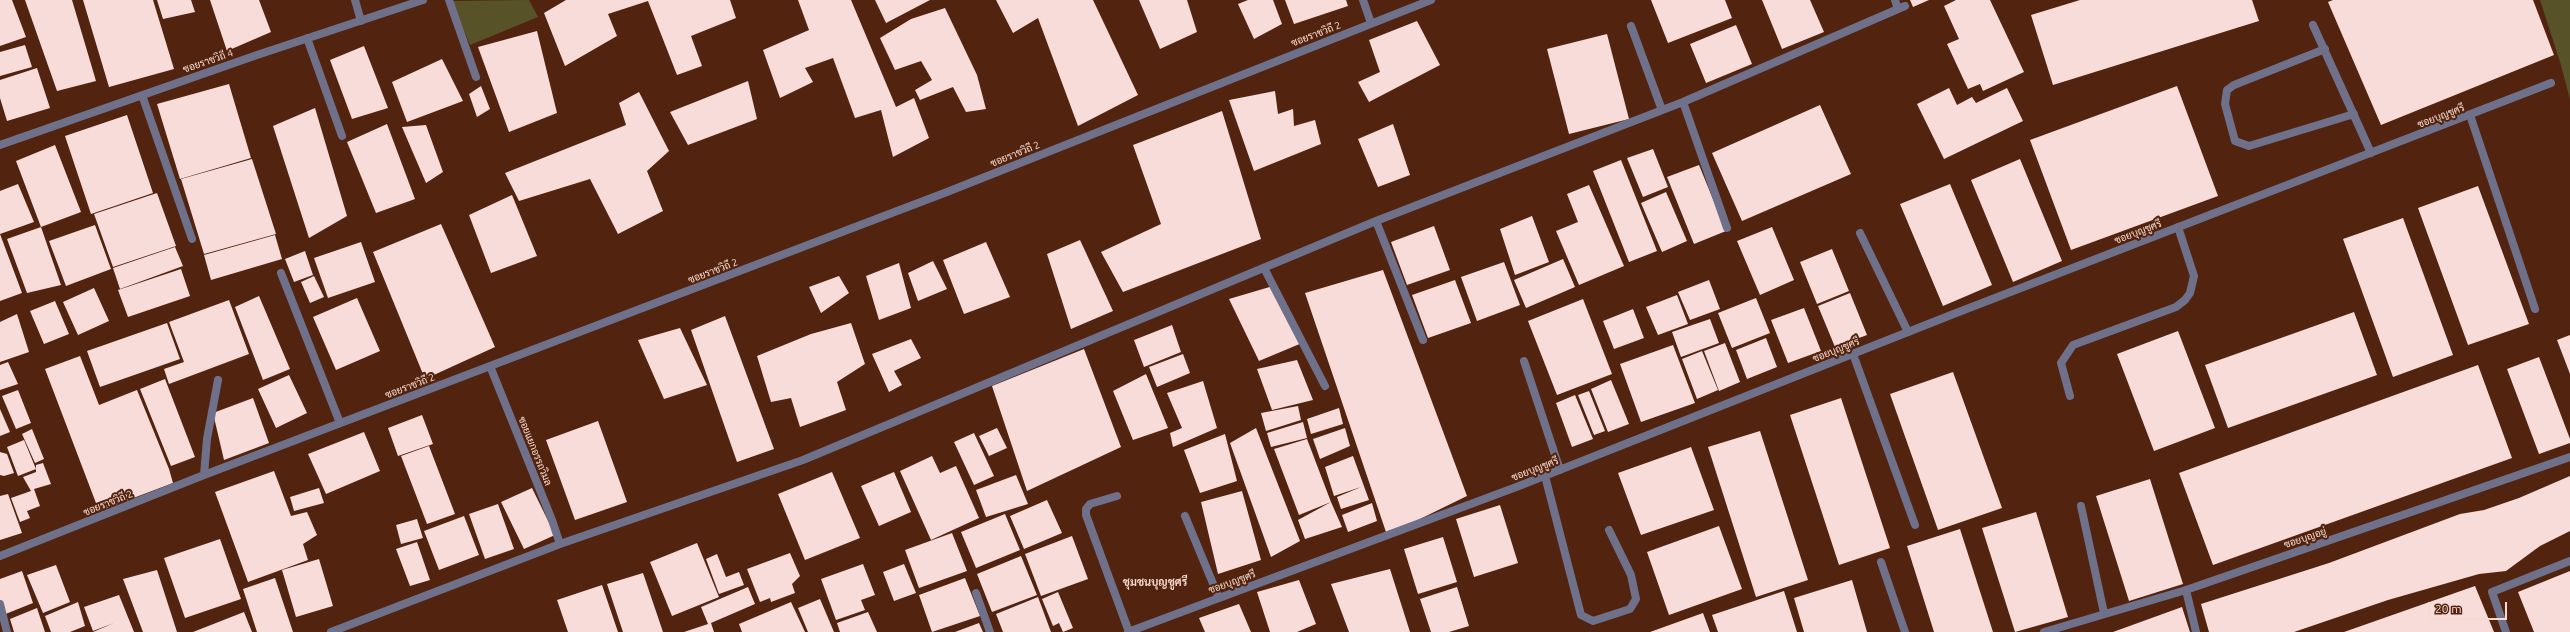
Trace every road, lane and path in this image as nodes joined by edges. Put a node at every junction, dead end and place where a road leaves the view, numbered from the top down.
1 (355, 0) edge
2 (423, 0) edge
3 (449, 0) edge
4 (1363, 0) edge
5 (1431, 0) edge
6 (1895, 0) edge
7 (361, 20) junction
8 (1372, 23) junction
9 (2313, 25) dead end
10 (1631, 26) dead end
11 (307, 38) junction
12 (2325, 49) junction
13 (476, 77) dead end
14 (2551, 83) dead end
15 (142, 95) junction
16 (1683, 102) junction
17 (1662, 110) junction
18 (2354, 114) junction
19 (2470, 115) junction
20 (342, 136) dead end
21 (0, 145) edge
22 (2372, 153) junction
23 (1376, 221) junction
24 (2178, 227) junction
25 (1727, 228) dead end
26 (1860, 233) dead end
27 (192, 239) dead end
28 (1264, 268) junction
29 (281, 273) dead end
30 (2535, 309) dead end
31 (1908, 332) junction
32 (1423, 340) dead end
33 (1853, 354) junction
34 (1524, 361) dead end
35 (490, 366) junction
36 (218, 380) dead end
37 (1324, 386) dead end
38 (2070, 396) dead end
39 (340, 423) junction
40 (2570, 457) edge
41 (1560, 470) junction
42 (204, 475) junction
43 (1545, 476) junction
44 (1117, 496) dead end
45 (2081, 506) dead end
46 (1185, 516) dead end
47 (1915, 525) dead end
48 (1608, 530) dead end
49 (560, 544) junction
50 (0, 556) edge
51 (2570, 561) edge
52 (1881, 562) dead end
53 (2186, 590) junction
54 (976, 593) dead end
55 (1218, 598) junction
56 (0, 604) edge
57 (2104, 613) junction
58 (7, 632) edge
59 (331, 632) edge
60 (990, 632) edge
61 (1128, 632) edge
62 (1905, 632) edge
63 (2044, 632) edge
64 (2196, 632) edge
65 (2506, 632) edge

1 - 7 street
2 - 7 street, ซอยราชวิถี 4
3 - 13 street
4 - 8 street
5 - 8 street, ซอยราชวิถี 2
6 - 16 street
7 - 11 street, ซอยราชวิถี 4
8 - 35 street, ซอยราชวิถี 2
9 - 12 street
10 - 17 street
11 - 15 street, ซอยราชวิถี 4
11 - 20 street
12 - 18 street
12 - 18 street
14 - 19 street, ซอยบุญชูศรี
15 - 21 street, ซอยราชวิถี 4
15 - 27 street
16 - 17 street
16 - 25 street
17 - 23 street
18 - 22 street
19 - 22 street, ซอยบุญชูศรี
19 - 30 street
22 - 24 street, ซอยบุญชูศรี
23 - 28 street
23 - 32 street
24 - 31 street, ซอยบุญชูศรี
24 - 38 street
26 - 31 street
28 - 37 street
28 - 49 street
29 - 39 street
31 - 33 street, ซอยบุญชูศรี
33 - 41 street, ซอยบุญชูศรี
33 - 47 street
34 - 41 street
35 - 39 street, ซอยราชวิถี 2
35 - 49 street, ซอยแยกอรรถวิมล
36 - 42 street
39 - 42 street, ซอยราชวิถี 2
40 - 53 street, ซอยบุญอยู่
41 - 43 street, ซอยบุญชูศรี
42 - 50 street, ซอยราชวิถี 2
43 - 48 street
43 - 55 street, ซอยบุญชูศรี
44 - 61 street
45 - 57 street
46 - 55 street
49 - 59 street
51 - 65 street
52 - 62 street
53 - 57 street, ซอยบุญอยู่
53 - 64 street
54 - 60 street
55 - 61 street, ซอยบุญชูศรี
56 - 58 street
57 - 63 street, ซอยบุญอยู่

